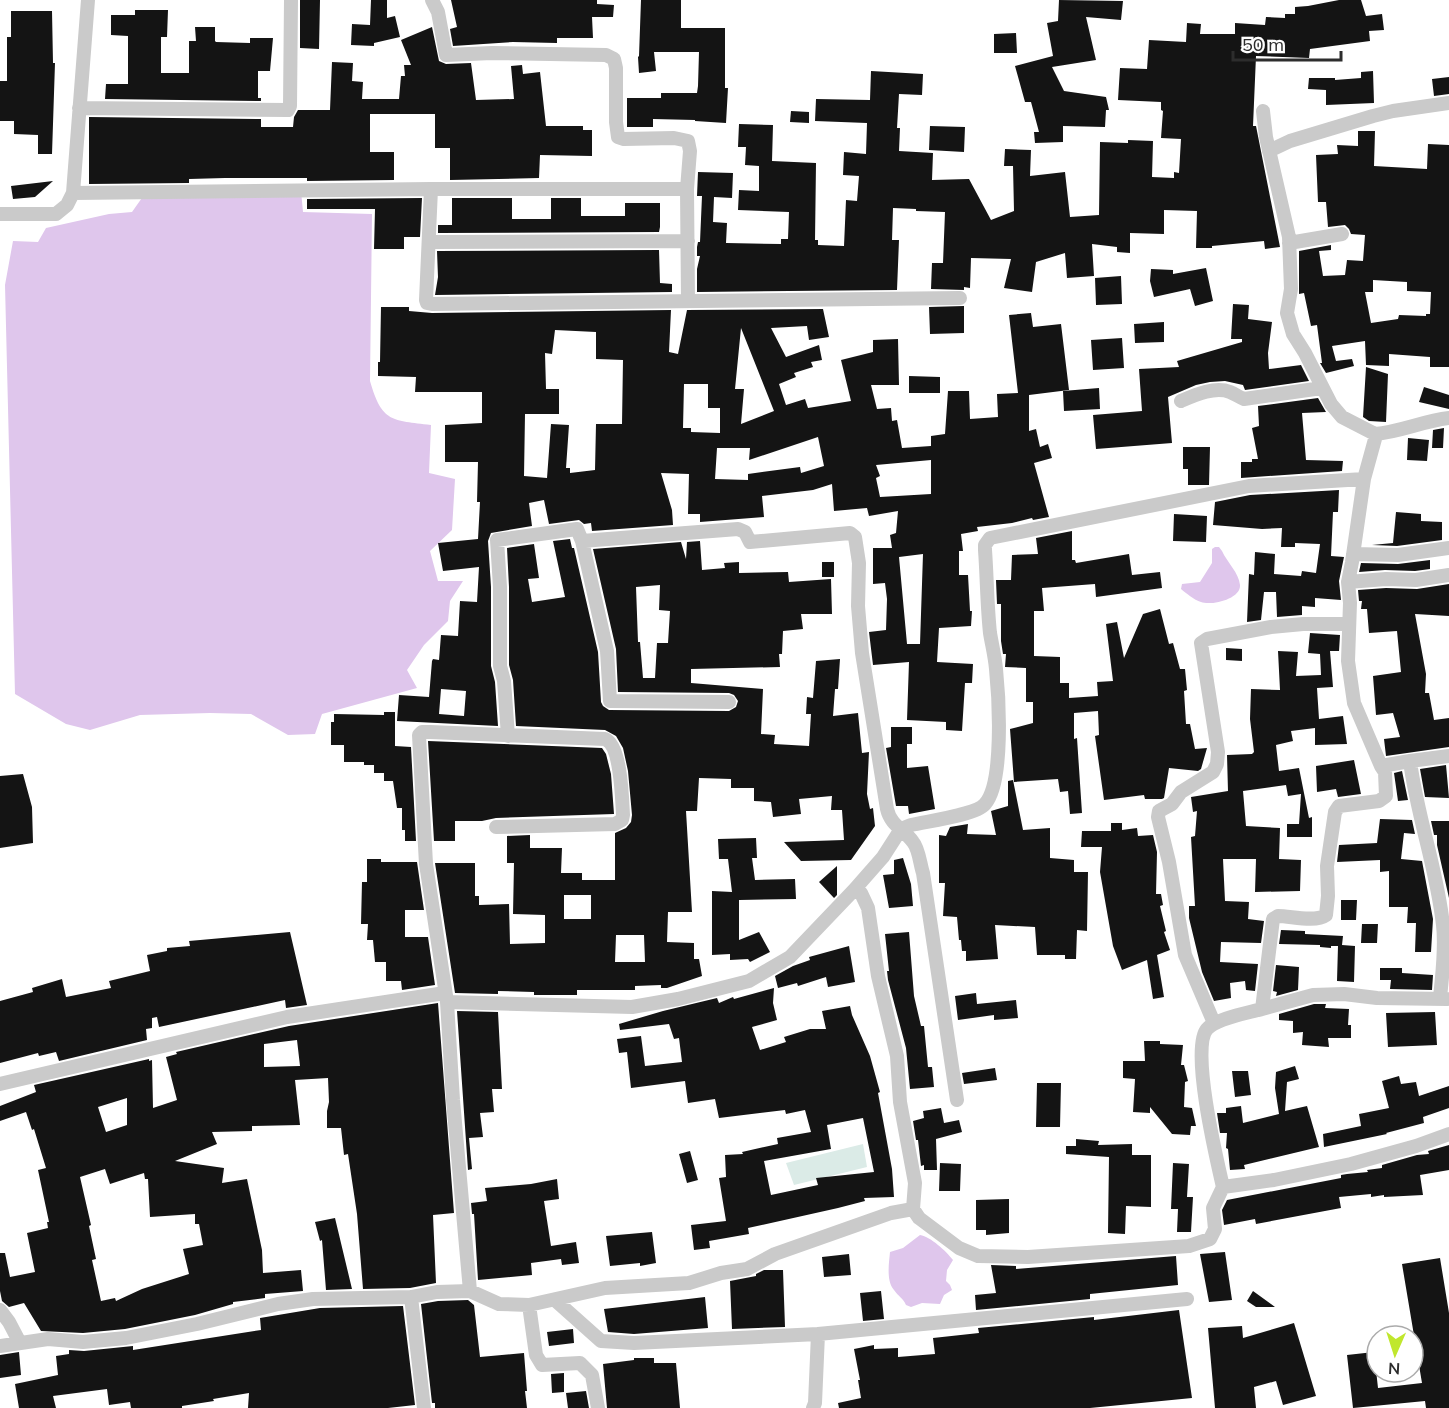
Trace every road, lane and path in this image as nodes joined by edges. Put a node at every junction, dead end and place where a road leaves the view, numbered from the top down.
1 (88, 0) edge
2 (291, 0) edge
3 (432, 0) edge
4 (1449, 103) edge
5 (79, 108) junction
6 (1263, 111) dead end
7 (1269, 151) junction
8 (431, 189) junction
9 (687, 189) junction
10 (73, 193) junction
11 (0, 213) edge
12 (1342, 234) dead end
13 (688, 241) junction
14 (430, 242) junction
15 (1289, 243) junction
16 (960, 298) dead end
17 (688, 301) junction
18 (1322, 388) junction
19 (1181, 400) dead end
20 (1449, 418) edge
21 (1375, 434) junction
22 (1364, 479) junction
23 (582, 541) junction
24 (1449, 548) edge
25 (1353, 554) junction
26 (1449, 575) edge
27 (1347, 582) junction
28 (1348, 624) junction
29 (729, 702) dead end
30 (508, 736) junction
31 (1449, 756) edge
32 (1410, 761) junction
33 (1381, 766) junction
34 (496, 826) dead end
35 (902, 829) junction
36 (854, 890) junction
37 (1445, 905) edge
38 (446, 998) junction
39 (1445, 999) edge
40 (1262, 1009) junction
41 (1214, 1023) junction
42 (0, 1084) edge
43 (957, 1100) dead end
44 (1449, 1134) edge
45 (1223, 1187) junction
46 (913, 1209) junction
47 (470, 1291) junction
48 (411, 1297) junction
49 (1187, 1299) dead end
50 (555, 1300) junction
51 (529, 1305) junction
52 (0, 1311) edge
53 (818, 1335) junction
54 (20, 1343) junction
55 (0, 1346) edge
56 (424, 1408) edge
57 (598, 1408) edge
58 (813, 1408) edge

1 - 5 street
2 - 5 street
3 - 9 street
4 - 7 street
5 - 10 street
6 - 7 street
7 - 15 street
8 - 9 street
8 - 10 street
8 - 14 street
9 - 13 street
10 - 11 street
12 - 15 street
13 - 14 street
13 - 17 street
14 - 17 street
15 - 18 street
16 - 17 street
18 - 19 street
18 - 21 street
20 - 21 street
21 - 22 street
22 - 25 street
22 - 35 street
23 - 29 street
23 - 30 street
23 - 35 street
24 - 25 street
25 - 27 street
26 - 27 street
27 - 28 street
28 - 33 street
28 - 41 street
30 - 34 street
30 - 38 street
31 - 32 street
32 - 33 street
32 - 37 street
33 - 40 street
35 - 36 street
35 - 43 street
36 - 38 street
36 - 46 street
37 - 39 street
38 - 42 street
38 - 47 street
39 - 40 street
40 - 41 street
41 - 45 street
44 - 45 street
45 - 46 street
46 - 50 street
47 - 48 street
47 - 51 street
48 - 54 street
48 - 56 street
49 - 53 street
50 - 51 street
50 - 53 street
51 - 57 street
52 - 54 street
53 - 58 street
54 - 55 street

